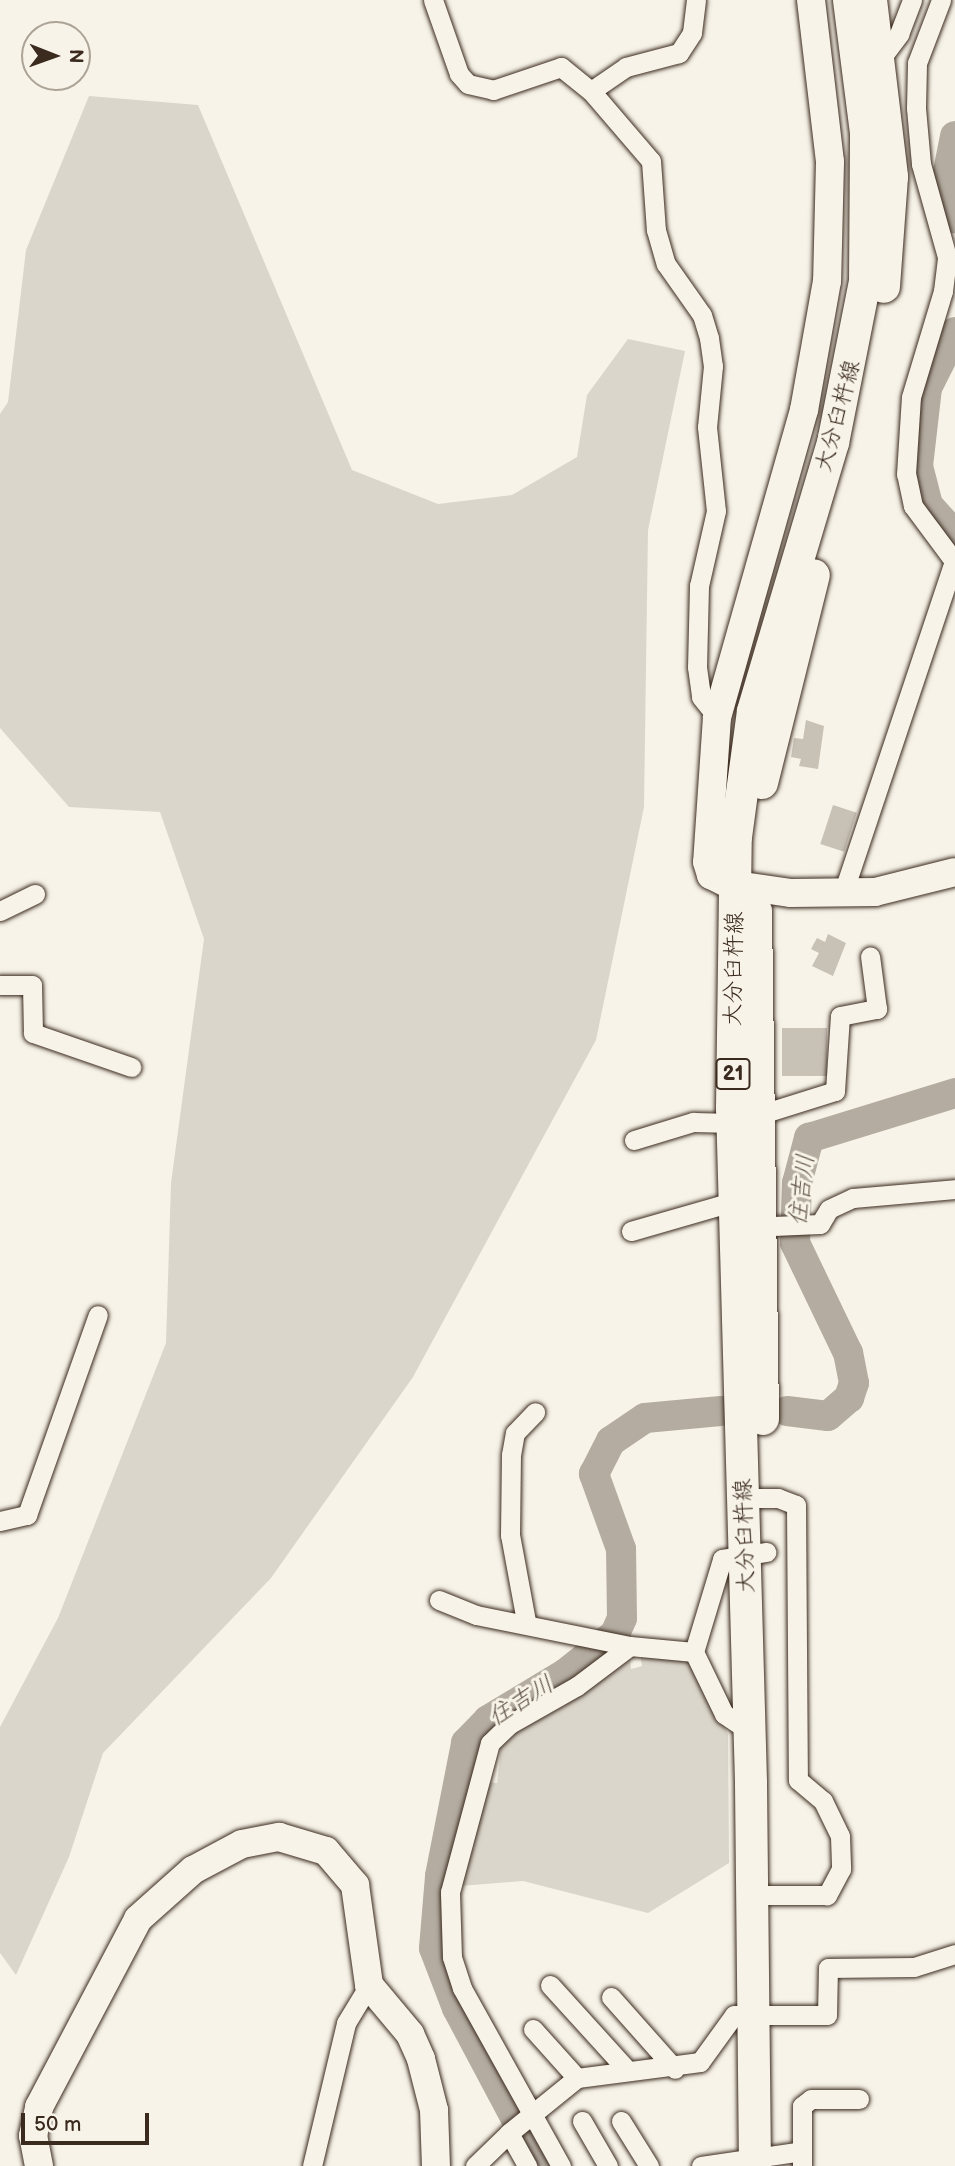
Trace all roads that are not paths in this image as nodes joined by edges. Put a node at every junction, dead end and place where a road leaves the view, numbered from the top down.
1 (433, 0) edge
2 (696, 0) edge
3 (811, 0) edge
4 (849, 0) edge
5 (871, 0) edge
6 (912, 0) edge
7 (941, 0) edge
8 (871, 67) junction
9 (591, 91) junction
10 (951, 292) edge
11 (717, 717) junction
12 (955, 872) edge
13 (746, 888) junction
14 (843, 893) junction
15 (35, 894) dead end
16 (0, 912) edge
17 (870, 956) dead end
18 (0, 985) edge
19 (131, 1067) dead end
20 (745, 1119) junction
21 (634, 1140) dead end
22 (955, 1189) edge
23 (753, 1220) junction
24 (631, 1231) dead end
25 (98, 1315) dead end
26 (536, 1412) dead end
27 (755, 1498) junction
28 (0, 1521) edge
29 (756, 1553) junction
30 (439, 1600) dead end
31 (526, 1621) junction
32 (626, 1645) junction
33 (694, 1652) junction
34 (750, 1731) junction
35 (761, 1895) junction
36 (955, 1954) edge
37 (369, 1985) junction
38 (550, 1985) dead end
39 (611, 1997) dead end
40 (761, 2015) junction
41 (533, 2029) dead end
42 (675, 2069) junction
43 (628, 2071) junction
44 (577, 2078) junction
45 (859, 2099) dead end
46 (530, 2115) junction
47 (582, 2121) dead end
48 (621, 2121) dead end
49 (509, 2133) junction
50 (777, 2160) edge
51 (39, 2166) edge
52 (312, 2166) edge
53 (436, 2166) edge
54 (475, 2166) edge
55 (527, 2166) edge
56 (561, 2166) edge
57 (608, 2166) edge
58 (649, 2166) edge
59 (701, 2166) edge

1 - 9 street
2 - 9 street
3 - 11 street
4 - 8 main road, 大分臼杵線 / 21
5 - 8 main road, 大分臼杵線 / 21
6 - 8 street
7 - 10 street
8 - 13 main road, 大分臼杵線 / 21
9 - 11 street
10 - 14 street
11 - 13 street
12 - 14 street
13 - 14 street
13 - 20 main road, 大分臼杵線 / 21
15 - 16 street
17 - 20 street
18 - 19 street
20 - 21 street
20 - 23 main road, 大分臼杵線 / 21
22 - 23 street
23 - 24 street
23 - 27 main road, 大分臼杵線 / 21
25 - 28 street
26 - 31 street
27 - 29 main road, 大分臼杵線 / 21
27 - 35 street
29 - 33 street
29 - 34 main road, 大分臼杵線 / 21
29 - 35 main road, 大分臼杵線 / 21
30 - 31 street
31 - 32 street
32 - 33 street
32 - 46 street
33 - 34 street
34 - 35 main road, 大分臼杵線 / 21
35 - 40 main road, 大分臼杵線 / 21
36 - 40 street
37 - 51 street
37 - 52 street
37 - 53 street
38 - 43 street
39 - 42 street
40 - 42 street
40 - 50 main road, 大分臼杵線 / 21
41 - 44 street
42 - 43 street
43 - 44 street
44 - 46 street
45 - 50 street
46 - 49 street
46 - 56 street
47 - 57 street
48 - 58 street
49 - 54 street
49 - 55 street
50 - 59 street

